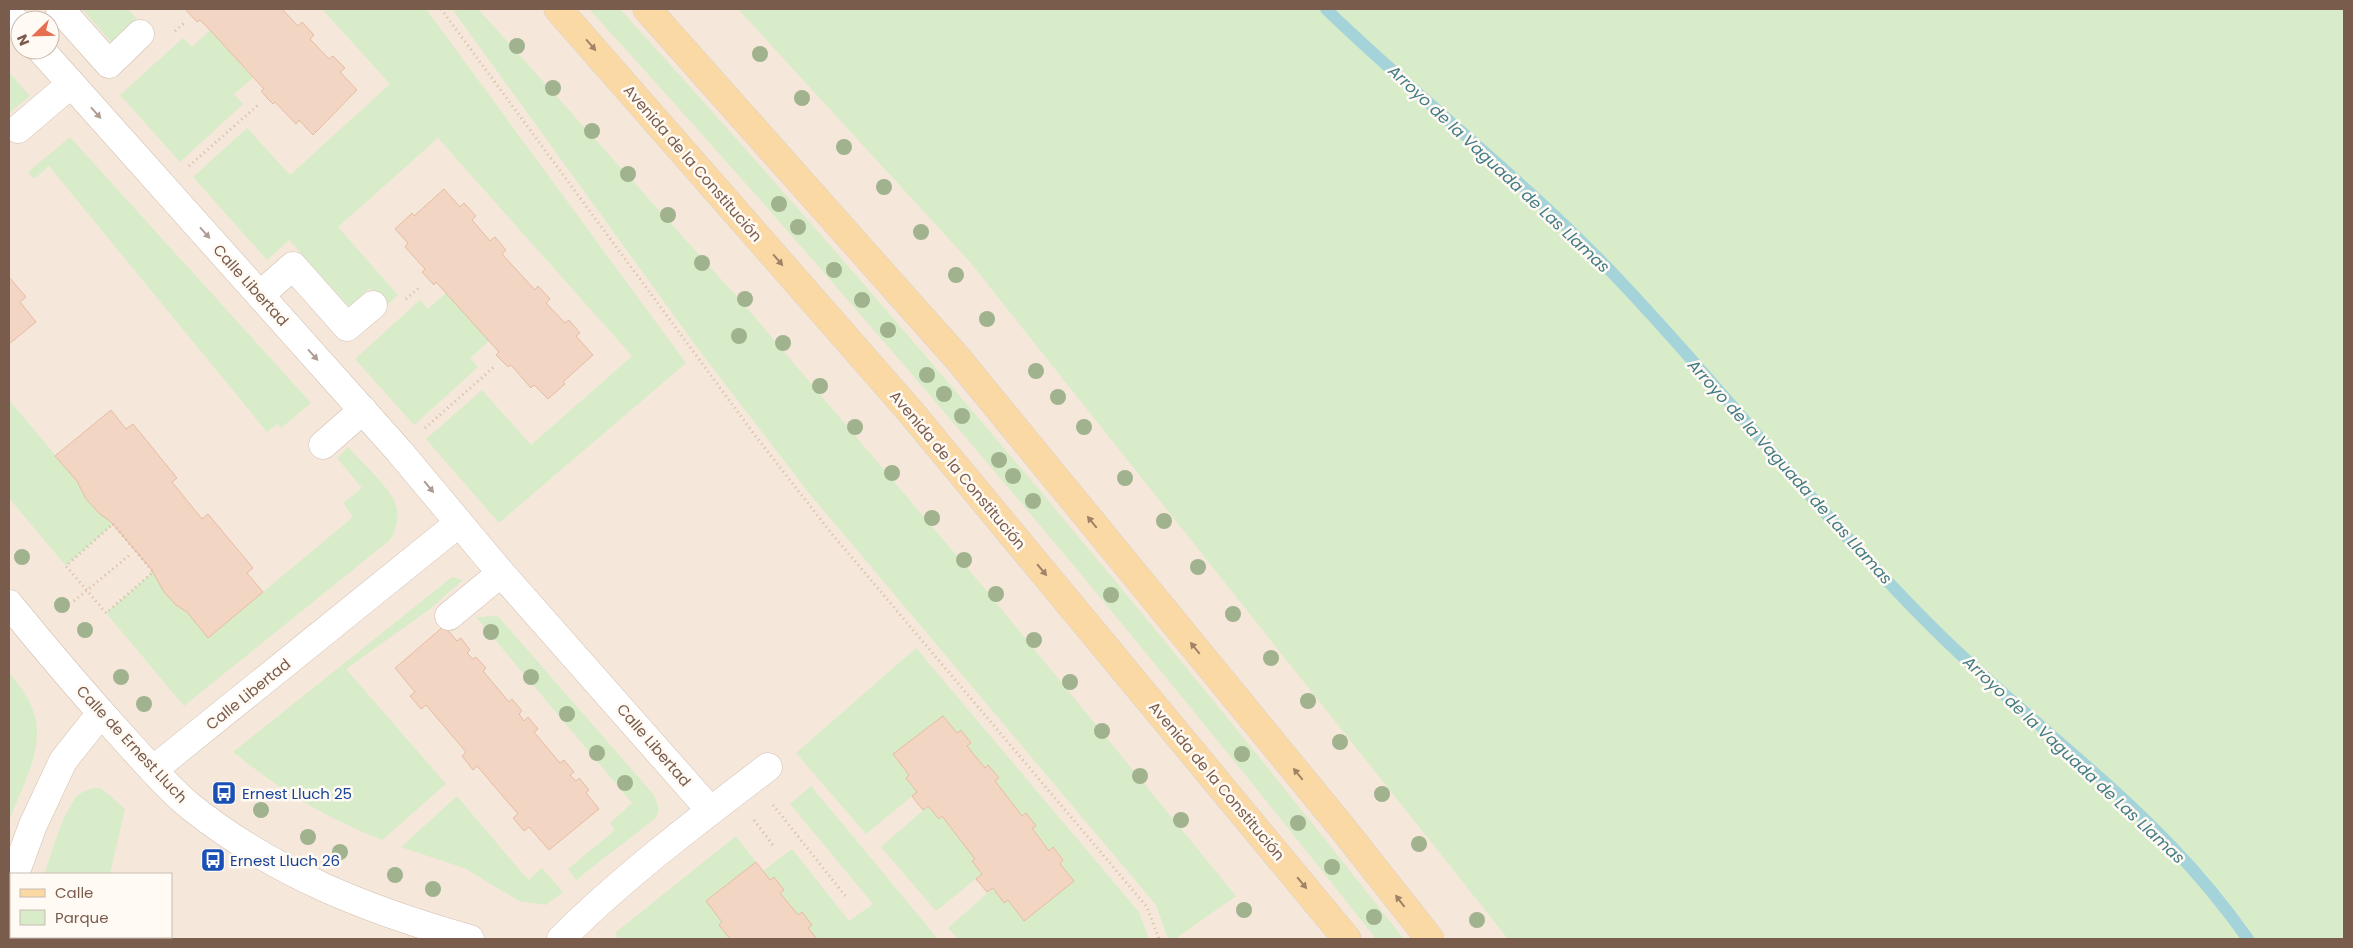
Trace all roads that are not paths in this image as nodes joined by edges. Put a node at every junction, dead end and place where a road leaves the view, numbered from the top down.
1 (59, 9) edge
2 (558, 9) edge
3 (647, 9) edge
4 (140, 34) dead end
5 (50, 60) edge
6 (71, 84) junction
7 (18, 130) dead end
8 (260, 295) junction
9 (373, 305) dead end
10 (363, 410) junction
11 (323, 445) dead end
12 (459, 523) junction
13 (502, 573) junction
14 (9, 604) edge
15 (449, 616) dead end
16 (101, 714) junction
17 (768, 767) dead end
18 (153, 770) junction
19 (710, 810) junction
20 (15, 873) edge
21 (470, 939) edge
22 (561, 939) edge
23 (1347, 939) edge
24 (1430, 939) edge

1 - 4 street
2 -> 23 main road, Avenida de la Constitución
24 -> 3 main road
5 - 6 street, Calle Libertad
6 - 7 street
6 -> 8 street, Calle Libertad
8 - 9 street
8 -> 10 street, Calle Libertad
10 - 11 street
10 -> 12 street, Calle Libertad
12 - 13 street, Calle Libertad
12 - 18 street, Calle Libertad
13 - 15 street
13 - 19 street, Calle Libertad
14 - 16 street, Calle de Ernest Lluch
16 - 18 street, Calle de Ernest Lluch
16 - 20 street
17 - 19 street
18 - 21 street, Calle de Ernest Lluch
19 - 22 street

